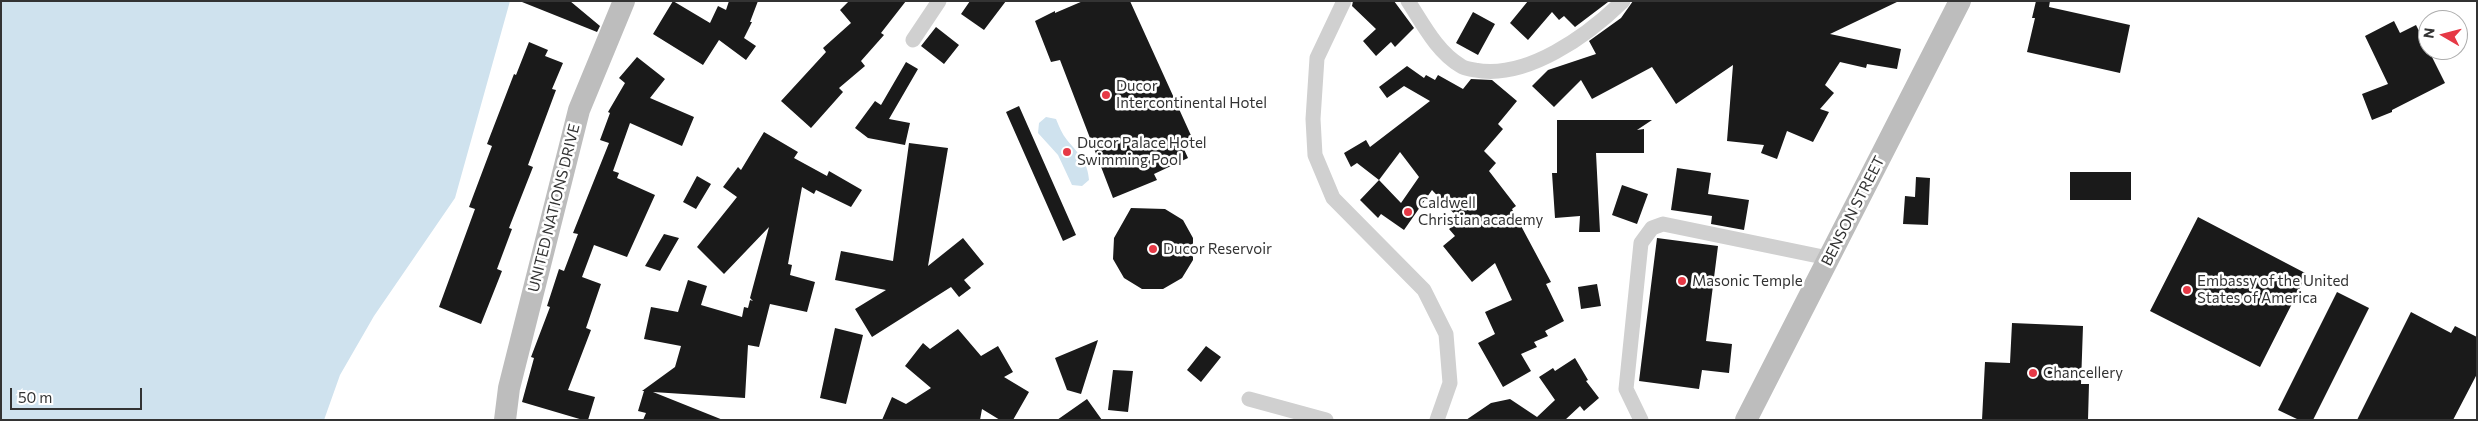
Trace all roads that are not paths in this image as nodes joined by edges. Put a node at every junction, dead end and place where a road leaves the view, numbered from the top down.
1 (624, 1) edge
2 (939, 1) edge
3 (1344, 1) edge
4 (1408, 1) edge
5 (1623, 1) edge
6 (1960, 1) edge
7 (913, 40) dead end
8 (1828, 258) junction
9 (1249, 399) dead end
10 (505, 420) edge
11 (1326, 420) edge
12 (1437, 420) edge
13 (1641, 420) edge
14 (1746, 420) edge

1 - 10 street, UNITED NATIONS DRIVE
2 - 7 street
3 - 12 street
4 - 5 street
6 - 8 street, BENSON STREET
8 - 13 street
8 - 14 street, BENSON STREET
9 - 11 street

